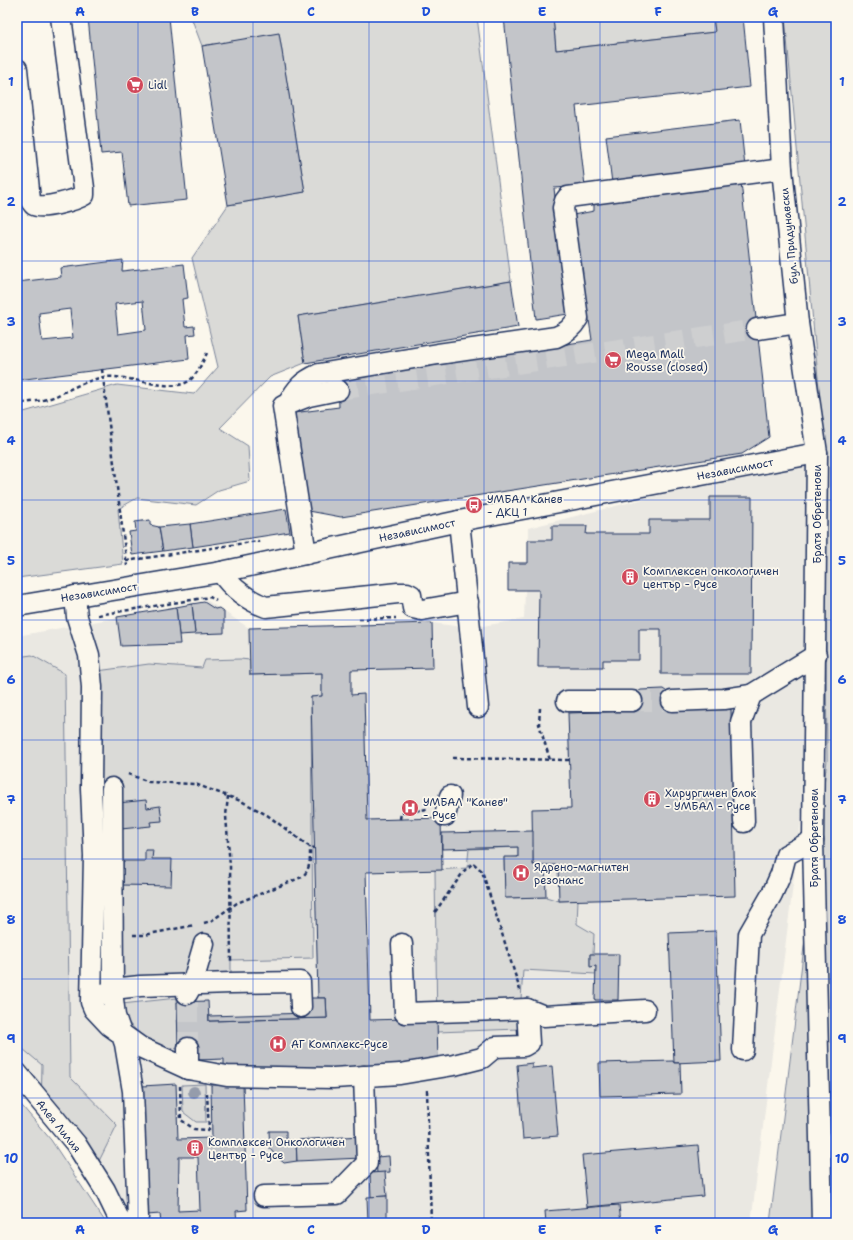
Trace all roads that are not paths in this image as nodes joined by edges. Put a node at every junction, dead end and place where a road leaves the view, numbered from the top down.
1 (61, 17) edge
2 (774, 17) edge
3 (17, 69) edge
4 (19, 104) edge
5 (782, 169) junction
6 (798, 322) junction
7 (757, 328) tunnel mouth
8 (338, 390) tunnel mouth
9 (288, 404) junction
10 (817, 453) junction
11 (459, 521) junction
12 (306, 554) junction
13 (221, 572) junction
14 (75, 596) junction
15 (468, 602) junction
16 (17, 606) edge
17 (816, 655) junction
18 (752, 695) junction
19 (632, 700) tunnel mouth
20 (567, 701) dead end
21 (672, 701) tunnel mouth
22 (478, 707) dead end
23 (112, 788) dead end
24 (450, 796) dead end
25 (445, 816) dead end
26 (744, 822) dead end
27 (813, 840) junction
28 (204, 944) dead end
29 (402, 944) dead end
30 (185, 992) junction
31 (91, 994) junction
32 (113, 996) junction
33 (301, 1007) dead end
34 (527, 1010) junction
35 (645, 1010) dead end
36 (120, 1033) junction
37 (188, 1048) tunnel mouth
38 (743, 1050) dead end
39 (17, 1073) edge
40 (364, 1076) junction
41 (184, 1077) junction
42 (264, 1196) dead end
43 (130, 1220) edge
44 (822, 1223) edge

1 - 4 street
2 - 5 street, бул. Придунавски
3 - 4 street
5 - 6 street, бул. Придунавски
5 - 9 street
6 - 7 street
6 - 10 street, бул. Придунавски
8 - 9 street
9 - 12 street
10 - 11 street, Независимост
10 - 17 street, Братя Обретенови
11 - 12 street, Независимост
11 - 15 street
12 - 13 street, Независимост
13 - 14 street, Независимост
13 - 15 street
14 - 16 street, Независимост
14 - 31 street
15 - 22 street
17 - 18 street
17 - 27 street, Братя Обретенови
18 - 21 street
18 - 26 street
19 - 20 street
23 - 32 street
24 - 25 street
27 - 38 street
27 - 44 street, Братя Обретенови
28 - 30 street
29 - 34 street
30 - 32 street
30 - 33 street
31 - 32 street
31 - 36 street
32 - 36 street
34 - 35 street
34 - 40 street
36 - 41 street
36 - 43 street
37 - 41 street
39 - 43 street, Алея Лилия
40 - 41 street
40 - 42 street

